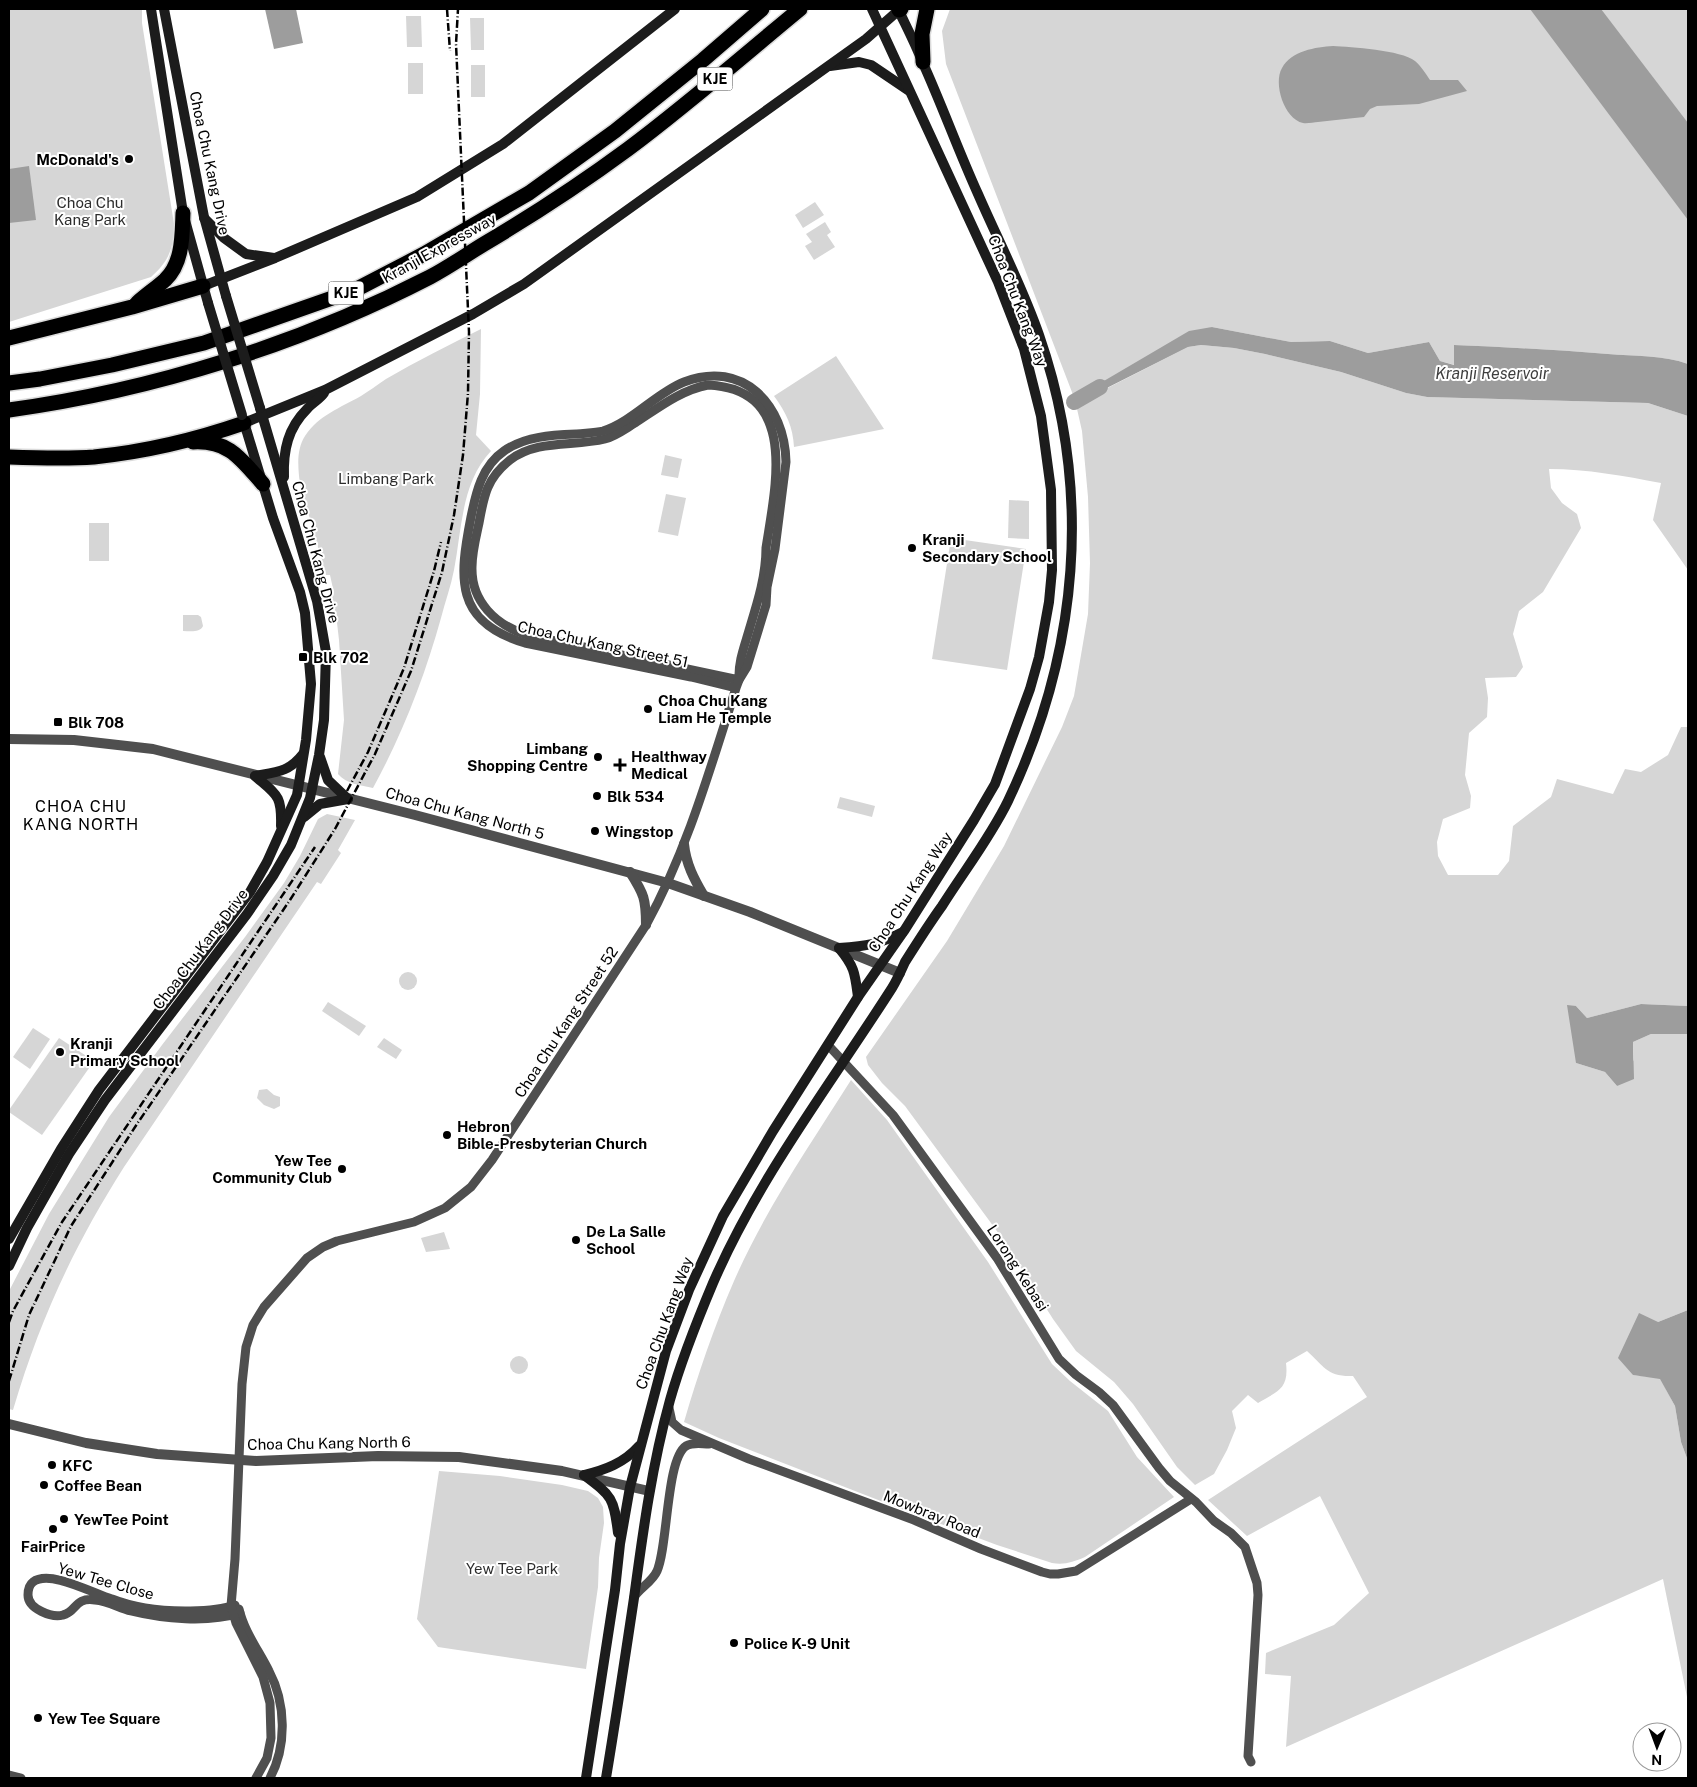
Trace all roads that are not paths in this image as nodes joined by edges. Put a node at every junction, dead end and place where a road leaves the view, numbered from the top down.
1 (151, 9) edge
2 (164, 9) edge
3 (675, 9) edge
4 (762, 9) edge
5 (800, 9) edge
6 (899, 9) edge
7 (928, 9) edge
8 (873, 12) edge
9 (880, 27) junction
10 (923, 62) junction
11 (828, 66) junction
12 (909, 90) junction
13 (183, 213) junction
14 (204, 217) junction
15 (275, 258) junction
16 (221, 279) junction
17 (203, 286) junction
18 (132, 307) junction
19 (9, 338) edge
20 (9, 382) edge
21 (325, 390) junction
22 (9, 410) edge
23 (262, 412) junction
24 (243, 419) junction
25 (171, 443) junction
26 (9, 457) edge
27 (263, 484) junction
28 (285, 494) junction
29 (738, 684) junction
30 (9, 739) edge
31 (304, 753) junction
32 (319, 755) junction
33 (255, 776) junction
34 (298, 787) junction
35 (311, 790) junction
36 (348, 798) junction
37 (304, 817) junction
38 (281, 832) junction
39 (684, 844) junction
40 (630, 872) junction
41 (668, 882) junction
42 (704, 896) junction
43 (646, 925) junction
44 (904, 931) junction
45 (839, 948) junction
46 (881, 965) junction
47 (900, 973) junction
48 (858, 998) junction
49 (828, 1045) junction
50 (844, 1060) junction
51 (9, 1239) edge
52 (9, 1266) edge
53 (669, 1406) junction
54 (9, 1424) edge
55 (640, 1444) junction
56 (719, 1445) junction
57 (239, 1460) junction
58 (584, 1475) junction
59 (630, 1487) junction
60 (649, 1491) junction
61 (1193, 1500) junction
62 (620, 1544) junction
63 (634, 1597) junction
64 (235, 1607) junction
65 (1251, 1762) dead end
66 (9, 1775) edge
67 (21, 1778) edge
68 (256, 1778) edge
69 (270, 1778) edge
70 (586, 1778) edge
71 (606, 1778) edge

1 - 13 main road, Choa Chu Kang Drive
2 - 14 main road, Choa Chu Kang Drive
3 - 15 main road
4 - 20 highway, Kranji Expressway / KJE
5 - 22 highway, Kranji Expressway / KJE
6 - 9 main road
6 - 10 main road, Choa Chu Kang Way
7 - 10 highway
8 - 9 main road, Choa Chu Kang Way
9 - 11 main road
9 - 12 main road, Choa Chu Kang Way
10 - 47 main road, Choa Chu Kang Way
11 - 12 main road
11 - 21 main road
12 - 44 main road, Choa Chu Kang Way
13 - 17 main road, Choa Chu Kang Drive
13 - 18 highway
14 - 15 main road
14 - 16 main road, Choa Chu Kang Drive
15 - 16 main road
16 - 17 main road
16 - 23 main road, Choa Chu Kang Drive, bridge
17 - 18 highway
17 - 24 main road, Choa Chu Kang Drive, bridge
18 - 19 highway
21 - 23 main road
21 - 28 main road
23 - 24 main road
23 - 28 main road, Choa Chu Kang Drive
24 - 25 highway
24 - 27 main road, Choa Chu Kang Drive
25 - 26 highway
25 - 27 highway
27 - 31 main road, Choa Chu Kang Drive
28 - 32 main road, Choa Chu Kang Drive
29 - 29 street, Choa Chu Kang Street 51
29 - 39 street, Choa Chu Kang Street 51
30 - 33 street, Choa Chu Kang North 5
31 - 33 main road
31 - 34 main road, Choa Chu Kang Drive
32 - 35 main road, Choa Chu Kang Drive
32 - 36 main road
33 - 34 street, Choa Chu Kang North 5
33 - 38 main road
34 - 35 street, Choa Chu Kang North 5
34 - 38 main road, Choa Chu Kang Drive
35 - 36 street, Choa Chu Kang North 5
35 - 37 main road, Choa Chu Kang Drive
36 - 37 main road
36 - 40 street, Choa Chu Kang North 5
37 - 52 main road, Choa Chu Kang Drive
38 - 51 main road, Choa Chu Kang Drive
39 - 41 street, Choa Chu Kang Street 51
39 - 42 street
40 - 41 street, Choa Chu Kang North 5
40 - 43 street
41 - 42 street, Choa Chu Kang North 5
41 - 43 street, Choa Chu Kang Street 52
42 - 45 street, Choa Chu Kang North 5
43 - 57 street, Choa Chu Kang Street 52
44 - 45 main road
44 - 46 main road, Choa Chu Kang Way
45 - 46 street, Choa Chu Kang North 5
45 - 48 main road
46 - 47 street, Choa Chu Kang North 5
46 - 48 main road, Choa Chu Kang Way
47 - 50 main road, Choa Chu Kang Way
48 - 49 main road, Choa Chu Kang Way
49 - 50 street, Lorong Kebasi
49 - 55 main road, Choa Chu Kang Way
50 - 53 main road, Choa Chu Kang Way
50 - 61 street, Lorong Kebasi
53 - 56 street, Mowbray Road
53 - 60 main road, Choa Chu Kang Way
54 - 57 street, Choa Chu Kang North 6
55 - 58 main road
55 - 59 main road, Choa Chu Kang Way
56 - 61 street, Mowbray Road
56 - 63 street
57 - 58 street, Choa Chu Kang North 6
57 - 64 street, Choa Chu Kang Street 52
58 - 59 street, Choa Chu Kang North 6
58 - 62 main road
59 - 60 street, Choa Chu Kang North 6
59 - 62 main road, Choa Chu Kang Way
60 - 63 main road, Choa Chu Kang Way
61 - 65 street, Lorong Kebasi
62 - 70 main road, Choa Chu Kang Way
63 - 71 main road, Choa Chu Kang Way
64 - 64 street, Yew Tee Close
64 - 68 street
64 - 69 street
66 - 67 street

